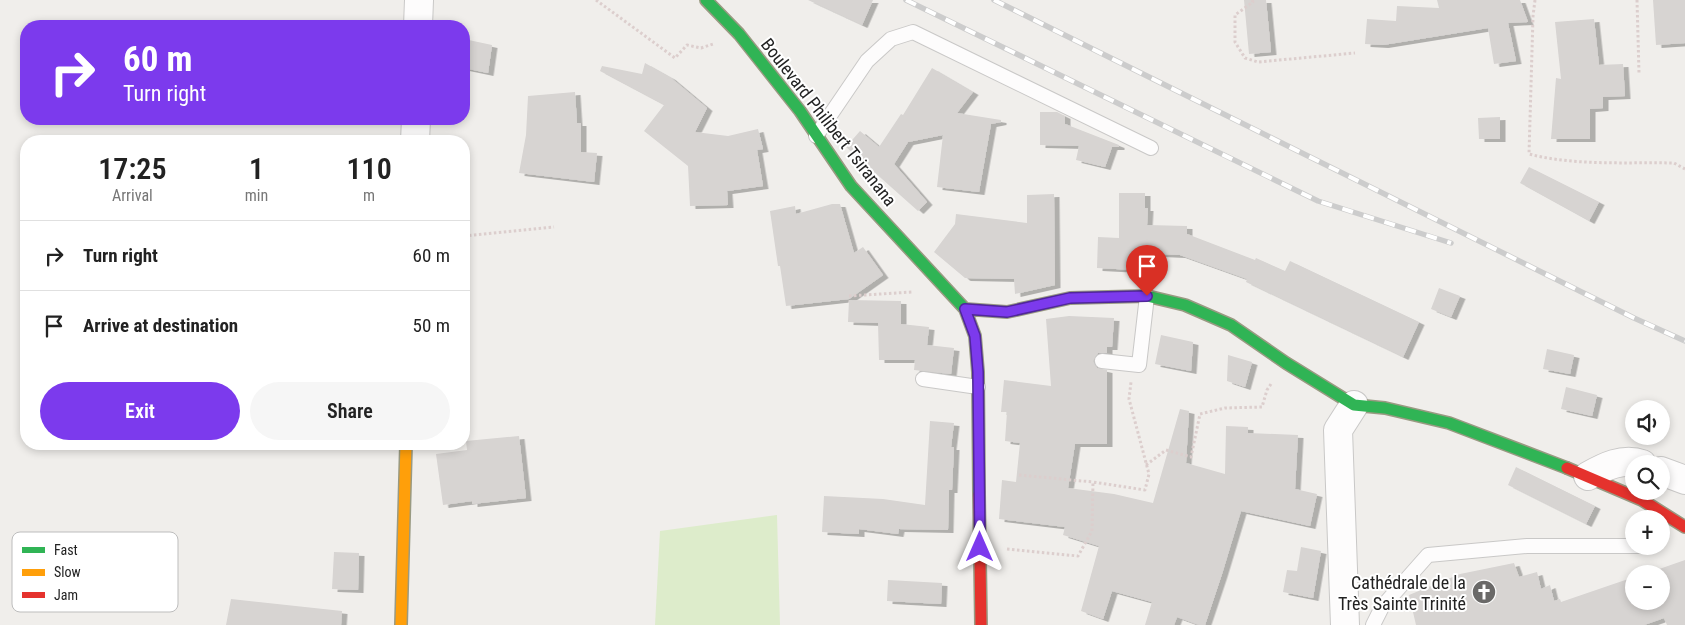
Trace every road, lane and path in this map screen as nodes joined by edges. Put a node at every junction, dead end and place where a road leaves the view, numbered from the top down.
1 (419, 0) edge
2 (596, 0) edge
3 (706, 0) edge
4 (1252, 0) edge
5 (1535, 0) edge
6 (1637, 0) edge
7 (418, 20) edge
8 (739, 34) junction
9 (1356, 53) dead end
10 (1639, 73) dead end
11 (816, 136) junction
12 (1151, 148) dead end
13 (1685, 169) edge
14 (554, 226) dead end
15 (470, 235) edge
16 (935, 276) junction
17 (849, 296) dead end
18 (1147, 296) junction
19 (965, 309) junction
20 (1102, 361) dead end
21 (1286, 363) junction
22 (1133, 364) junction
23 (923, 379) dead end
24 (978, 387) junction
25 (1354, 405) junction
26 (406, 450) edge
27 (1625, 462) edge
28 (1146, 465) junction
29 (1670, 474) edge
30 (1019, 475) dead end
31 (1588, 476) junction
32 (1685, 480) edge
33 (1093, 482) junction
34 (1671, 518) joint
35 (1685, 527) edge
36 (1625, 546) edge
37 (980, 547) junction
38 (401, 625) edge
39 (981, 625) edge
40 (1345, 625) edge
41 (1373, 625) edge

1 - 7 street
2 - 8 path
3 - 8 street, Boulevard Philibert Tsiranana
4 - 9 path
5 - 13 path
6 - 10 path
8 - 11 street, Boulevard Philibert Tsiranana
11 - 12 lane
11 - 16 street, Boulevard Philibert Tsiranana
14 - 15 path
16 - 17 path
16 - 19 street, Boulevard Philibert Tsiranana
18 - 19 street
18 - 21 street
18 - 22 lane
19 - 24 street
20 - 22 lane
21 - 25 street
21 - 28 path
22 - 28 path
23 - 24 lane
24 - 37 street
25 - 31 street
25 - 40 street
26 - 38 street
27 - 31 street
28 - 33 path
29 - 32 street
30 - 33 path
31 - 34 street
33 - 37 path
34 - 35 street
36 - 41 lane
37 - 39 street

